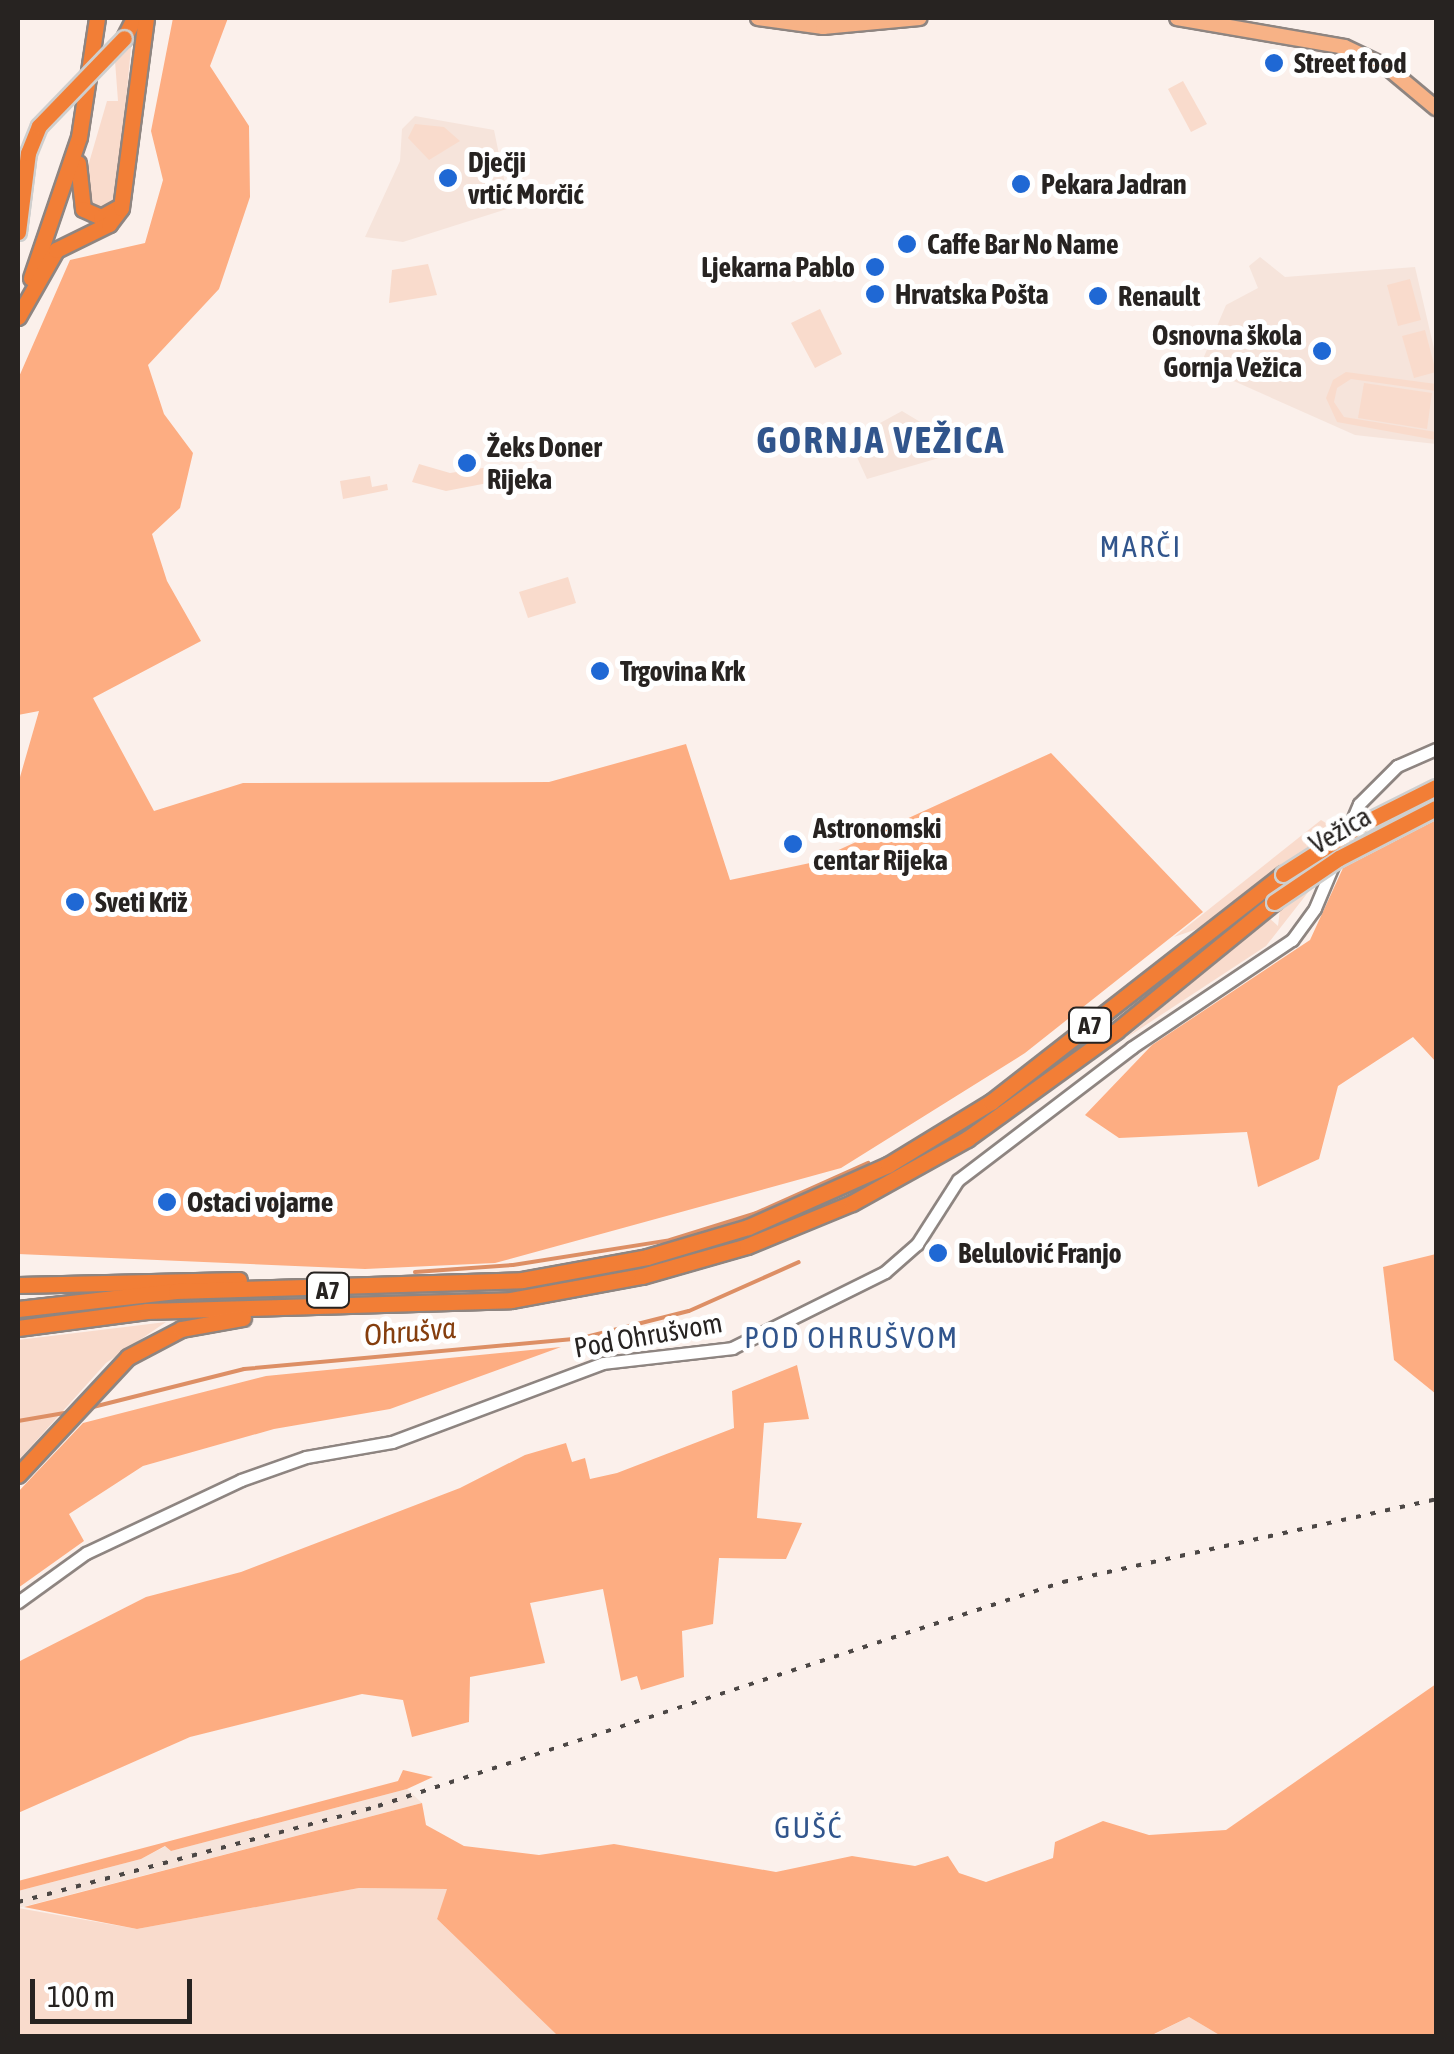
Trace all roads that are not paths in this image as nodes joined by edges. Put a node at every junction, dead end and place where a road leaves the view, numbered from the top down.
1 (134, 18) edge
2 (146, 18) edge
3 (758, 18) edge
4 (920, 18) edge
5 (1177, 18) edge
6 (97, 26) edge
7 (1436, 108) edge
8 (73, 172) junction
9 (125, 197) junction
10 (18, 232) edge
11 (18, 316) edge
12 (1436, 749) edge
13 (1436, 788) edge
14 (1436, 808) edge
15 (637, 1259) junction
16 (642, 1276) junction
17 (18, 1286) edge
18 (18, 1309) edge
19 (18, 1328) edge
20 (18, 1475) edge
21 (18, 1602) edge

1 - 10 highway, bridge
2 - 9 highway
3 - 4 main road
5 - 7 main road
6 - 8 highway
8 - 9 highway
8 - 11 highway
9 - 11 highway
12 - 21 street, Pod Ohrušvom
13 - 15 highway, A7, bridge
14 - 16 highway, Vežica / A7, bridge
15 - 17 highway
15 - 18 highway, A7
16 - 19 highway, A7
16 - 20 highway

